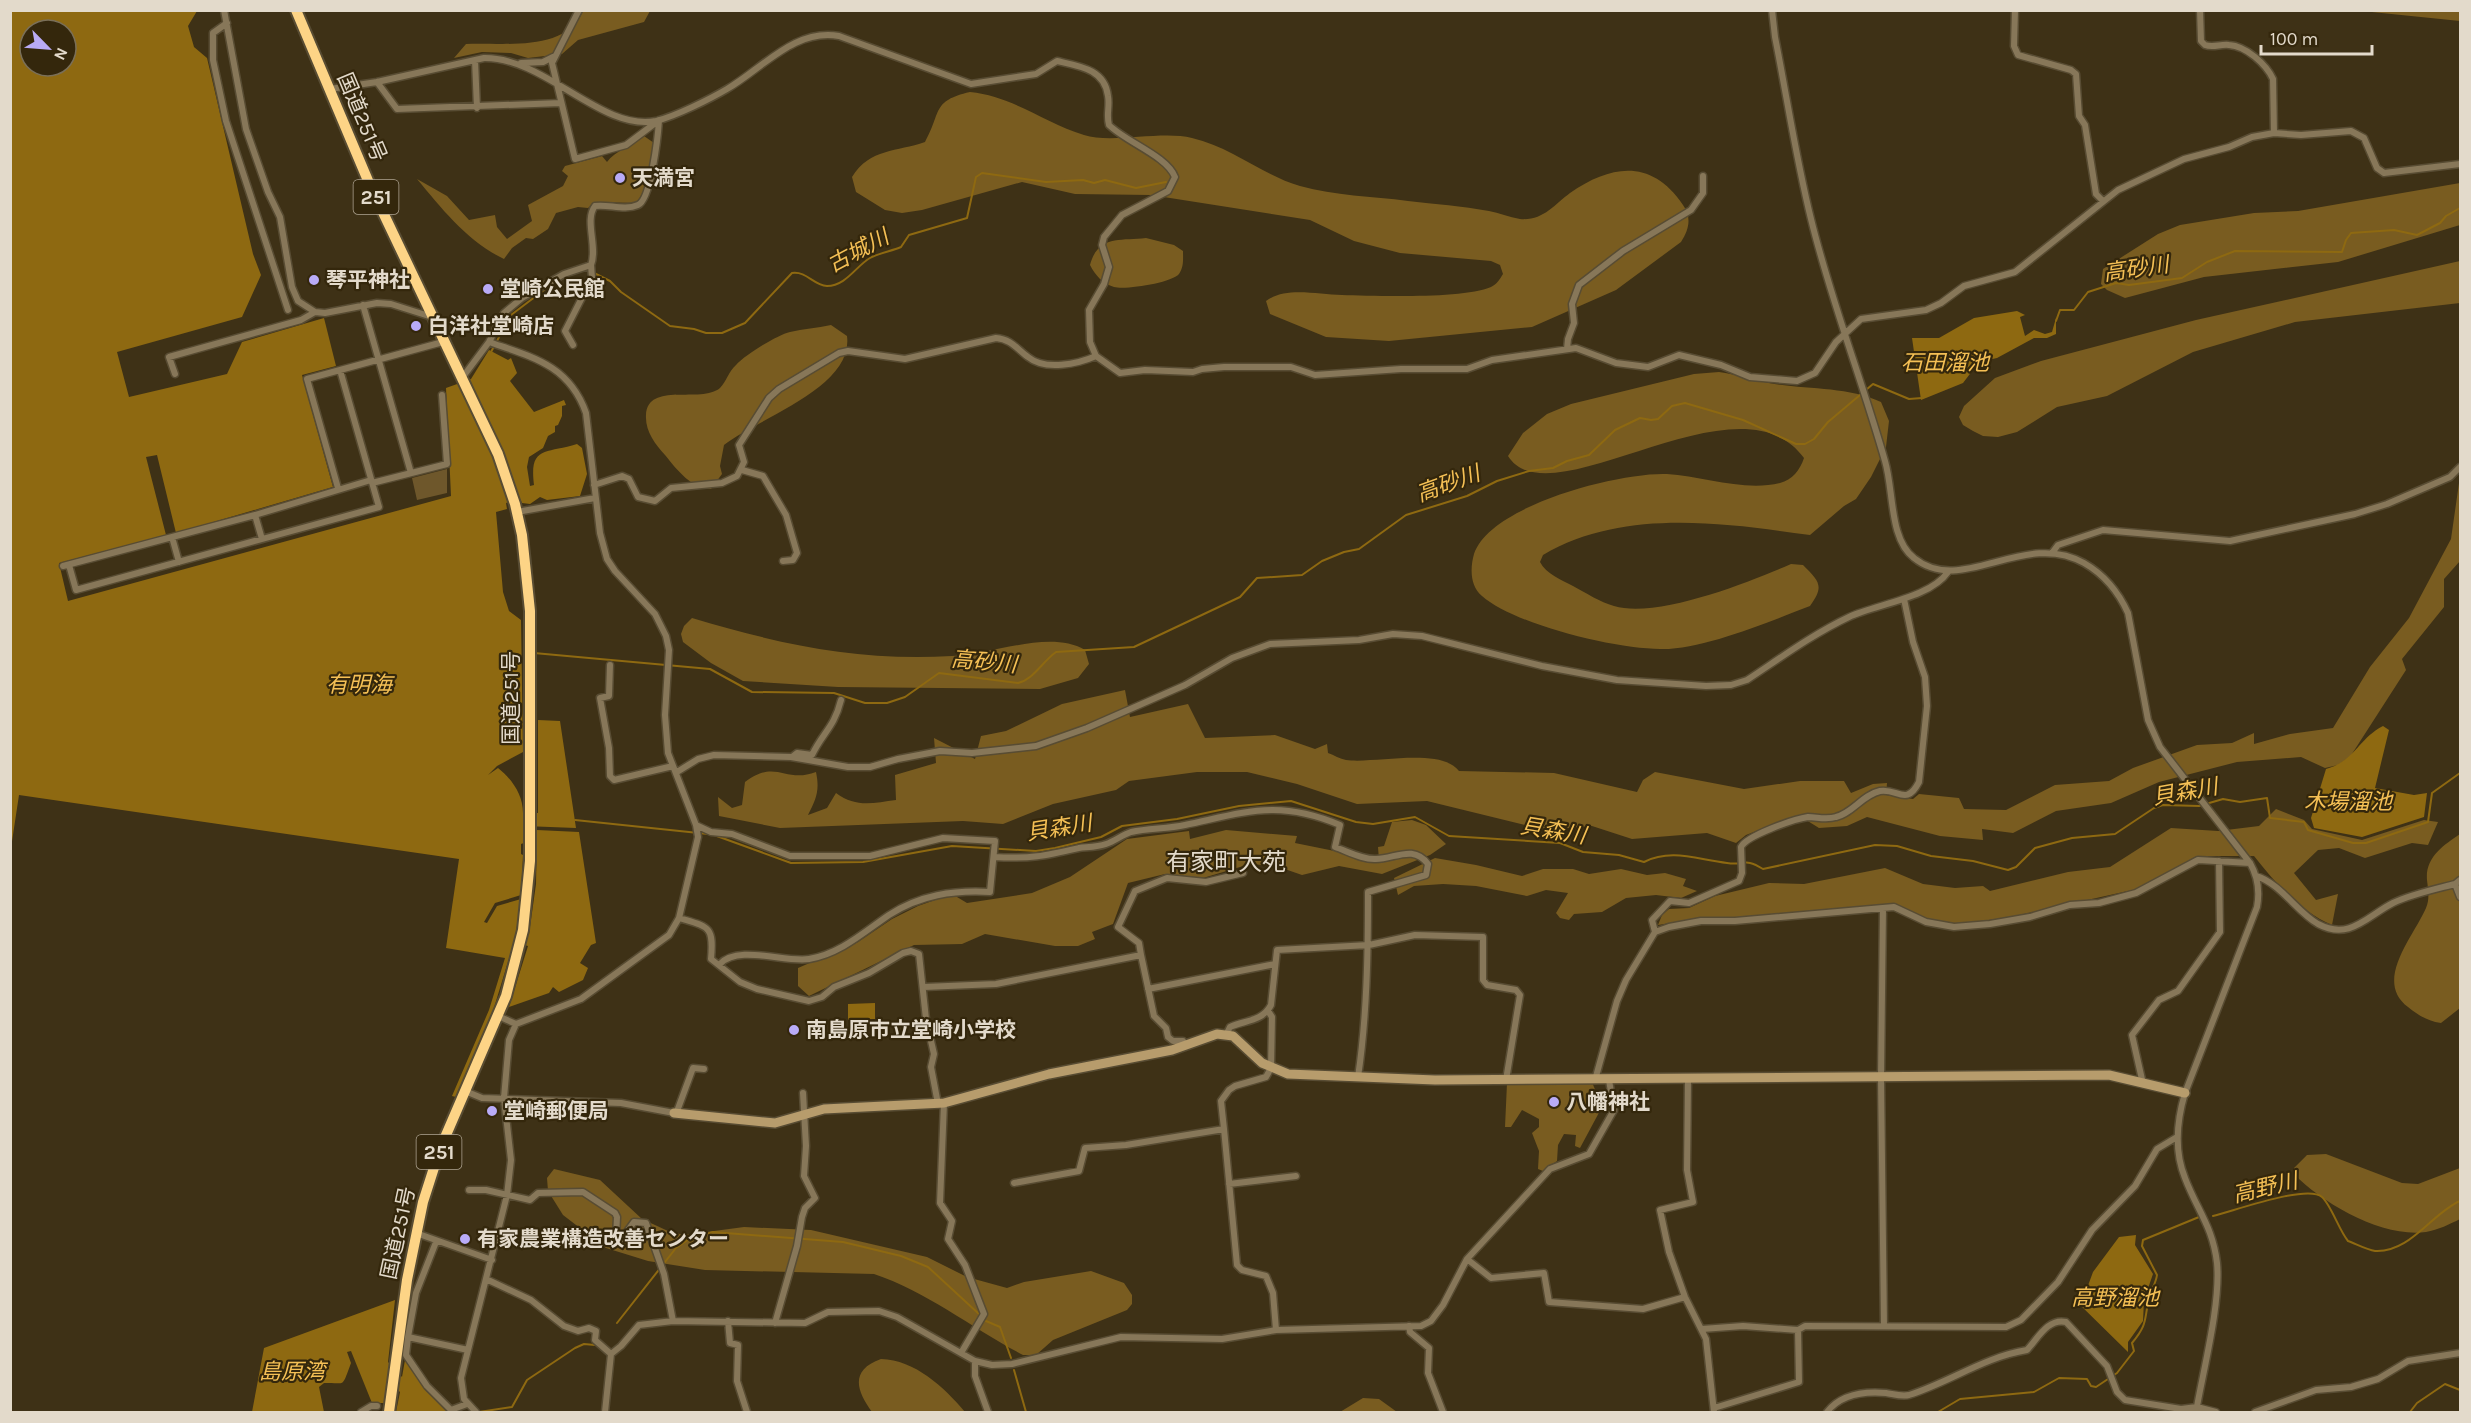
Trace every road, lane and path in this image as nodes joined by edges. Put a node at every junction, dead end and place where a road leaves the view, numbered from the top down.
1 (224, 10) edge
2 (296, 10) edge
3 (579, 10) edge
4 (1772, 10) edge
5 (2015, 10) edge
6 (2200, 10) edge
7 (227, 23) junction
8 (553, 57) junction
9 (475, 60) junction
10 (519, 63) junction
11 (377, 82) junction
12 (557, 84) junction
13 (330, 89) junction
14 (561, 102) junction
15 (477, 108) junction
16 (658, 120) junction
17 (2274, 133) junction
18 (2460, 164) edge
19 (1703, 176) dead end
20 (2103, 201) junction
21 (592, 269) junction
22 (363, 305) junction
23 (288, 310) dead end
24 (315, 312) junction
25 (432, 317) junction
26 (1844, 333) junction
27 (443, 342) junction
28 (492, 343) junction
29 (573, 345) dead end
30 (1567, 349) junction
31 (1096, 356) junction
32 (378, 359) junction
33 (340, 370) junction
34 (175, 374) dead end
35 (464, 383) junction
36 (442, 395) dead end
37 (2460, 467) edge
38 (742, 470) junction
39 (411, 473) junction
40 (371, 482) junction
41 (594, 485) junction
42 (338, 488) junction
43 (595, 498) junction
44 (516, 508) junction
45 (255, 515) junction
46 (172, 537) junction
47 (262, 539) junction
48 (2052, 553) junction
49 (783, 561) dead end
50 (179, 562) junction
51 (1948, 572) junction
52 (1904, 599) junction
53 (610, 665) dead end
54 (841, 700) dead end
55 (791, 757) junction
56 (675, 769) junction
57 (696, 829) junction
58 (994, 851) junction
59 (2219, 861) junction
60 (2250, 863) junction
61 (1243, 873) dead end
62 (2256, 876) junction
63 (2458, 882) edge
64 (2460, 897) edge
65 (1883, 908) junction
66 (679, 918) junction
67 (1655, 933) junction
68 (1369, 945) junction
69 (1141, 955) junction
70 (720, 964) junction
71 (1275, 964) junction
72 (924, 987) junction
73 (1148, 989) junction
74 (1268, 1011) junction
75 (498, 1016) junction
76 (516, 1024) junction
77 (1227, 1033) junction
78 (1186, 1046) junction
79 (1270, 1068) junction
80 (704, 1069) dead end
81 (1358, 1077) junction
82 (1881, 1078) junction
83 (1688, 1079) junction
84 (1506, 1080) junction
85 (1595, 1080) junction
86 (1609, 1080) junction
87 (2143, 1084) junction
88 (465, 1091) junction
89 (804, 1093) dead end
90 (2185, 1093) junction
91 (504, 1098) junction
92 (941, 1103) junction
93 (675, 1114) junction
94 (805, 1114) junction
95 (1224, 1129) junction
96 (2177, 1137) junction
97 (1296, 1176) dead end
98 (1014, 1183) dead end
99 (1229, 1184) junction
100 (469, 1190) dead end
101 (507, 1195) junction
102 (416, 1233) junction
103 (436, 1242) junction
104 (1467, 1259) junction
105 (492, 1260) junction
106 (486, 1279) junction
107 (1685, 1297) junction
108 (673, 1321) junction
109 (729, 1321) junction
110 (775, 1323) junction
111 (1409, 1326) junction
112 (1884, 1326) junction
113 (1702, 1329) junction
114 (1276, 1330) junction
115 (1798, 1330) junction
116 (408, 1337) junction
117 (468, 1350) junction
118 (961, 1353) junction
119 (2460, 1353) edge
120 (611, 1354) junction
121 (975, 1361) junction
122 (467, 1404) junction
123 (377, 1406) dead end
124 (1714, 1410) edge
125 (2196, 1410) edge
126 (607, 1412) edge
127 (988, 1412) edge
128 (361, 1413) edge
129 (389, 1413) edge
130 (476, 1413) edge
131 (747, 1413) edge
132 (1443, 1413) edge
133 (1827, 1413) edge
134 (2216, 1413) edge
135 (2255, 1413) edge

1 - 7 street
2 - 13 highway, 国道251号 / 251
3 - 8 street
4 - 26 street
5 - 20 street
6 - 17 street
7 - 23 street
7 - 24 street
8 - 10 street
8 - 12 street
9 - 10 street
9 - 11 street
9 - 15 street
10 - 12 street
11 - 13 street
11 - 15 street
12 - 14 street
12 - 16 street
13 - 25 highway, 国道251号 / 251
14 - 15 street
14 - 16 street
16 - 21 street
16 - 31 street
17 - 18 street
17 - 20 street
19 - 30 street
20 - 26 street
21 - 28 street
21 - 29 street
22 - 24 street
22 - 25 street
22 - 32 street
24 - 34 street
25 - 27 highway, 国道251号 / 251
26 - 30 street
26 - 51 street
27 - 32 street
27 - 35 highway, 国道251号 / 251
28 - 35 street
28 - 41 street
30 - 31 street
31 - 38 street
32 - 33 street
32 - 39 street
33 - 40 street
33 - 42 street
35 - 44 highway, 国道251号 / 251
36 - 39 street
37 - 48 street
38 - 41 street
38 - 49 street
39 - 40 street
40 - 42 street
40 - 47 street
41 - 43 street
42 - 45 street
43 - 44 street
43 - 56 street
44 - 75 highway, 国道251号 / 251
45 - 46 street
45 - 47 street
46 - 50 street
46 - 50 street
47 - 50 street
48 - 51 street
48 - 60 street
51 - 52 street
52 - 55 street
52 - 67 street
53 - 56 street
54 - 55 street
55 - 56 street
56 - 57 street
57 - 58 street
57 - 66 street
58 - 68 street
58 - 70 street
59 - 60 street
59 - 65 street
59 - 87 street
60 - 62 street
61 - 69 street
62 - 63 street
62 - 90 street
63 - 64 street
65 - 67 street
65 - 82 street
66 - 70 street
66 - 76 street
67 - 85 street
68 - 71 street
68 - 81 street
68 - 84 street
69 - 72 street
69 - 73 street
70 - 72 street
71 - 73 street
71 - 74 street
72 - 92 street
73 - 78 street
74 - 77 street
74 - 79 street
75 - 76 street
75 - 88 highway, 国道251号 / 251
76 - 91 street
77 - 78 street
77 - 79 street
78 - 92 street
79 - 81 street
79 - 95 street
80 - 93 street
81 - 84 street
82 - 83 street
82 - 87 street
82 - 112 street
83 - 86 street
83 - 107 street
84 - 85 street
85 - 86 street
86 - 104 street
87 - 90 street
88 - 91 street
88 - 102 highway, 国道251号 / 251
89 - 94 street
90 - 96 street
91 - 93 street
91 - 101 street
92 - 94 street
92 - 118 street
93 - 94 street
94 - 110 street
95 - 98 street
95 - 99 street
96 - 112 street
96 - 125 street
97 - 99 street
99 - 114 street
100 - 101 street
101 - 105 street
101 - 108 street
102 - 103 street
102 - 129 highway, 国道251号 / 251
103 - 105 street
103 - 116 street
104 - 107 street
104 - 111 street
105 - 106 street
106 - 117 street
106 - 120 street
107 - 113 street
108 - 109 street
108 - 120 street
109 - 110 street
109 - 131 street
110 - 118 street
111 - 114 street
111 - 132 street
112 - 115 street
113 - 115 street
113 - 124 street
114 - 121 street
115 - 124 street
116 - 117 street
116 - 122 street
117 - 122 street
118 - 121 street
119 - 135 street
120 - 126 street
121 - 127 street
122 - 130 street
123 - 128 street
125 - 133 street
125 - 134 street

